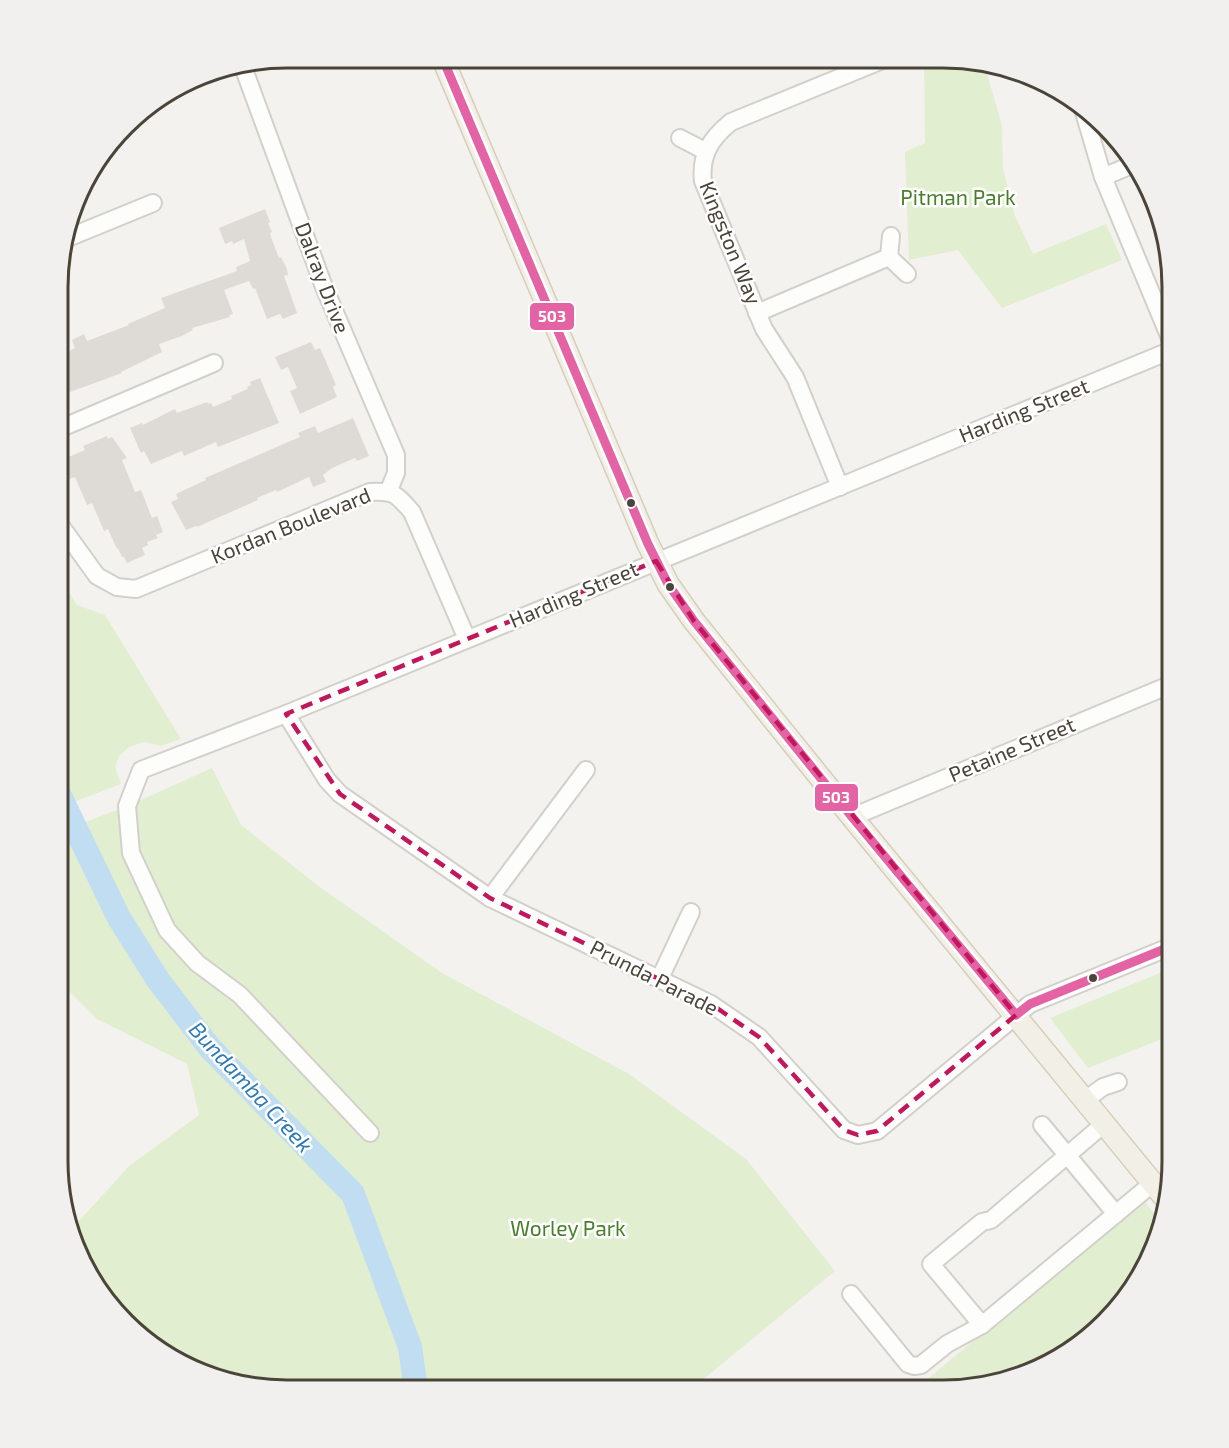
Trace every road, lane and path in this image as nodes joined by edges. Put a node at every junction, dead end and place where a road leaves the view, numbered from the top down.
1 (447, 68) edge
2 (863, 68) edge
3 (245, 72) edge
4 (1086, 122) edge
5 (680, 138) dead end
6 (705, 151) junction
7 (1126, 167) edge
8 (1103, 177) junction
9 (153, 203) dead end
10 (74, 236) edge
11 (891, 236) dead end
12 (889, 257) junction
13 (907, 274) dead end
14 (758, 313) junction
15 (1162, 319) edge
16 (1162, 354) edge
17 (214, 363) dead end
18 (68, 425) edge
19 (840, 486) junction
20 (389, 490) junction
21 (68, 536) edge
22 (656, 561) junction
23 (467, 639) junction
24 (1162, 688) edge
25 (286, 714) junction
26 (586, 770) dead end
27 (852, 817) junction
28 (490, 898) junction
29 (691, 912) dead end
30 (1162, 950) edge
31 (660, 978) junction
32 (1016, 1016) junction
33 (1118, 1082) dead end
34 (1085, 1100) junction
35 (1104, 1124) junction
36 (1042, 1125) dead end
37 (370, 1133) dead end
38 (1067, 1155) junction
39 (1159, 1191) edge
40 (1116, 1214) junction
41 (850, 1294) dead end
42 (982, 1325) junction

1 - 22 main road
2 - 6 street, Kingston Way
3 - 20 street, Dalray Drive
4 - 8 street
5 - 6 street
6 - 14 street, Kingston Way
7 - 8 street
8 - 15 street
9 - 10 street
11 - 12 street
12 - 13 street
12 - 14 street
14 - 19 street, Kingston Way
16 - 19 street, Harding Street
17 - 18 street
19 - 22 street, Harding Street
20 - 21 street, Kordan Boulevard
20 - 23 street, Kordan Boulevard
22 - 23 street, Harding Street
22 - 27 main road
23 - 25 street, Harding Street
24 - 27 street, Petaine Street
25 - 28 street, Prunda Parade
25 - 37 street, Harding Street
26 - 28 street
27 - 32 main road
28 - 31 street, Prunda Parade
29 - 31 street
30 - 32 street, Prunda Parade
31 - 32 street, Prunda Parade
32 - 34 main road
33 - 34 street
34 - 35 main road
35 - 38 street
35 - 39 main road
36 - 38 street
38 - 40 street
38 - 42 street
39 - 40 street
40 - 42 street
41 - 42 street

